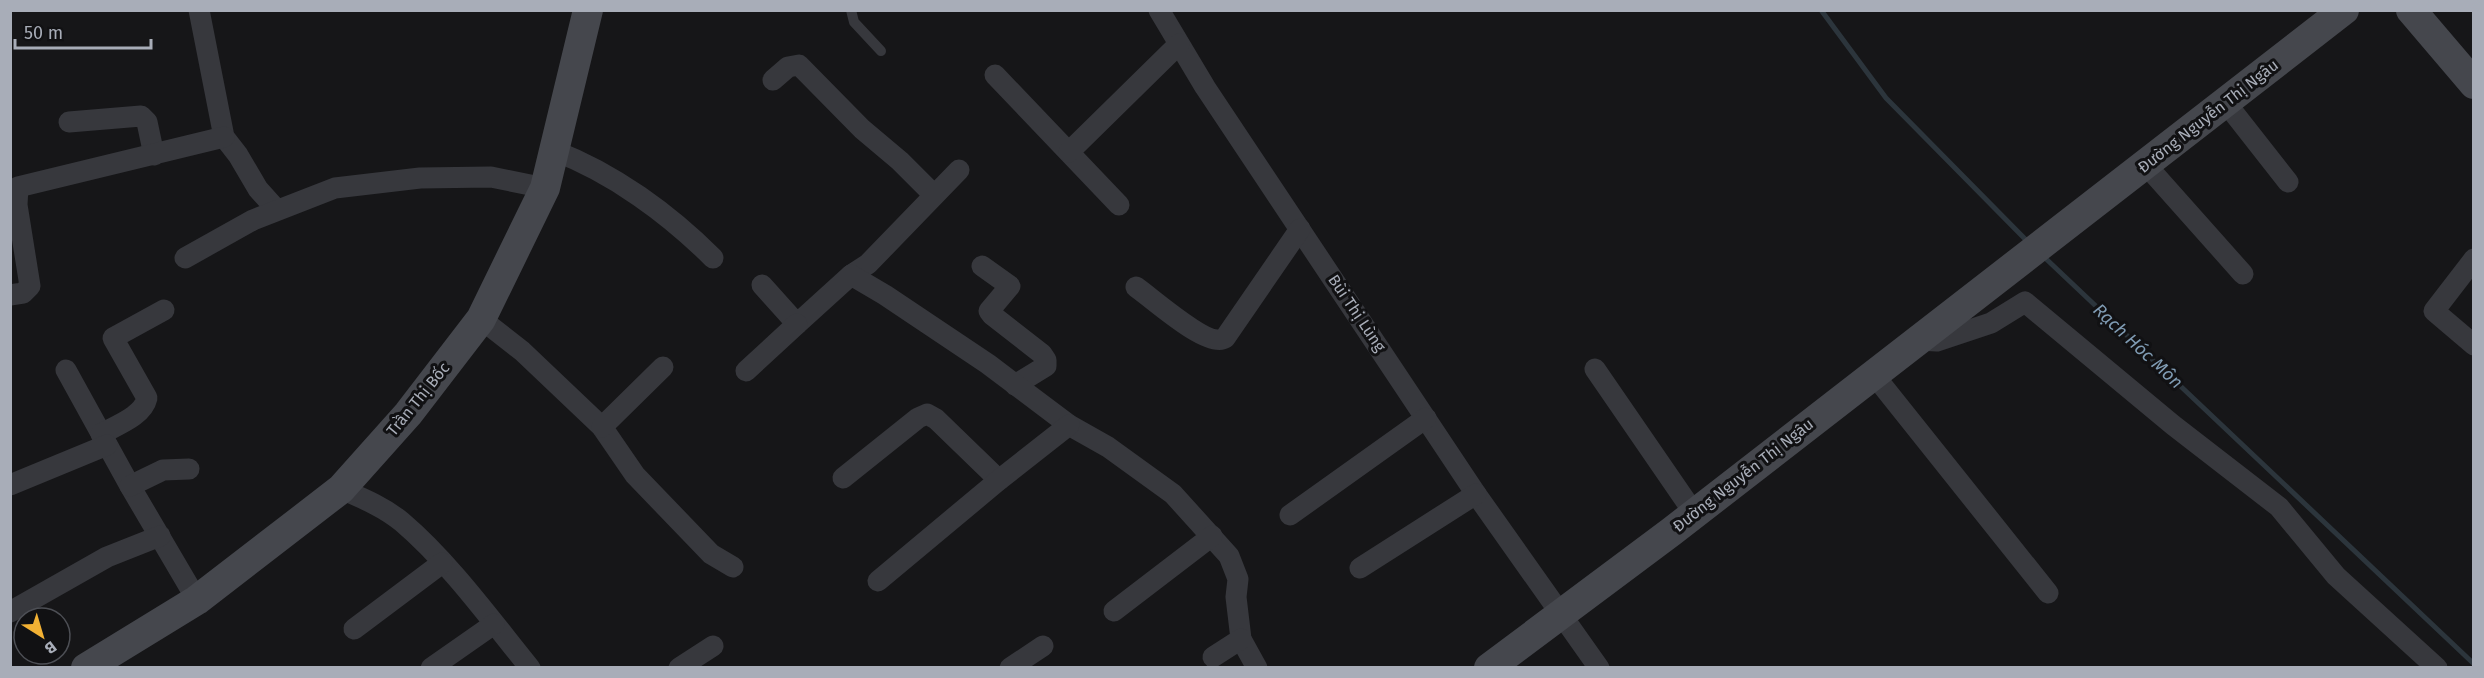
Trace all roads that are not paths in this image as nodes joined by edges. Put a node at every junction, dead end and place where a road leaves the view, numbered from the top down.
1 (199, 10) edge
2 (588, 10) edge
3 (851, 10) edge
4 (1159, 10) edge
5 (2344, 10) edge
6 (2411, 10) edge
7 (1179, 44) junction
8 (881, 51) dead end
9 (995, 75) dead end
10 (773, 80) dead end
11 (2474, 84) edge
12 (2226, 103) junction
13 (69, 122) dead end
14 (224, 137) junction
15 (555, 151) junction
16 (1069, 152) junction
17 (153, 155) junction
18 (2146, 165) junction
19 (958, 170) dead end
20 (2288, 182) dead end
21 (545, 188) junction
22 (934, 195) junction
23 (14, 196) edge
24 (1119, 205) dead end
25 (276, 209) junction
26 (1300, 229) junction
27 (185, 258) dead end
28 (713, 258) dead end
29 (2474, 259) edge
30 (982, 266) dead end
31 (2243, 274) dead end
32 (851, 275) junction
33 (762, 285) dead end
34 (1136, 287) dead end
35 (10, 295) edge
36 (164, 310) dead end
37 (481, 319) junction
38 (797, 324) junction
39 (1917, 340) junction
40 (2474, 345) edge
41 (663, 367) dead end
42 (1595, 369) dead end
43 (66, 370) dead end
44 (746, 371) dead end
45 (1874, 375) junction
46 (1015, 385) junction
47 (1426, 418) junction
48 (1069, 425) junction
49 (602, 427) junction
50 (104, 440) junction
51 (189, 469) dead end
52 (843, 478) dead end
53 (999, 480) junction
54 (10, 485) edge
55 (130, 486) junction
56 (341, 489) junction
57 (1476, 494) junction
58 (1694, 513) junction
59 (1290, 515) dead end
60 (160, 536) junction
61 (1212, 536) junction
62 (442, 564) junction
63 (734, 567) dead end
64 (1360, 568) dead end
65 (878, 581) dead end
66 (2048, 593) dead end
67 (197, 600) junction
68 (1114, 611) dead end
69 (10, 612) edge
70 (1560, 612) junction
71 (494, 624) junction
72 (354, 629) dead end
73 (1241, 639) junction
74 (712, 646) dead end
75 (1043, 646) dead end
76 (1213, 657) dead end
77 (102, 663) edge
78 (431, 668) edge
79 (530, 668) edge
80 (679, 668) edge
81 (1010, 668) edge
82 (1257, 668) edge
83 (1489, 668) edge
84 (1599, 668) edge
85 (2437, 668) edge

1 - 14 street
2 - 15 main road, Trần Thị Bốc
3 - 8 lane
4 - 7 street, Bùi Thị Lùng
5 - 12 main road, Đường Nguyễn Thị Ngâu
6 - 11 main road
7 - 16 street
7 - 26 street, Bùi Thị Lùng
9 - 16 street
10 - 22 street
12 - 18 main road, Đường Nguyễn Thị Ngâu
12 - 20 street
13 - 17 street
14 - 17 street
14 - 25 street
15 - 21 main road, Trần Thị Bốc
15 - 28 street
16 - 24 street
17 - 23 street
18 - 31 street
18 - 39 main road, Đường Nguyễn Thị Ngâu
19 - 22 street
21 - 25 street
21 - 37 main road, Trần Thị Bốc
22 - 32 street
23 - 35 street
25 - 27 street
26 - 34 street
26 - 47 street, Bùi Thị Lùng
29 - 40 street
30 - 46 street
32 - 38 street
32 - 46 street
33 - 38 street
36 - 50 street
37 - 49 street
37 - 56 main road, Trần Thị Bốc
38 - 44 street
39 - 45 main road, Đường Nguyễn Thị Ngâu
39 - 85 street
41 - 49 street
42 - 58 street
43 - 50 street
45 - 58 main road, Đường Nguyễn Thị Ngâu
45 - 66 street
46 - 48 street
47 - 57 street, Bùi Thị Lùng
47 - 59 street
48 - 53 street
48 - 61 street
49 - 63 street
50 - 54 street
50 - 55 street
51 - 55 street
52 - 53 street
53 - 65 street
55 - 60 street
56 - 62 street
56 - 67 main road, Trần Thị Bốc
57 - 64 street
57 - 70 street, Bùi Thị Lùng
58 - 70 main road, Đường Nguyễn Thị Ngâu
60 - 67 street
60 - 69 street
61 - 68 street
61 - 73 street
62 - 71 street
62 - 72 street
67 - 77 main road, Trần Thị Bốc
70 - 83 main road, Đường Nguyễn Thị Ngâu
70 - 84 street, Bùi Thị Lùng
71 - 78 street
71 - 79 street
73 - 76 street
73 - 82 street
74 - 80 street
75 - 81 street

